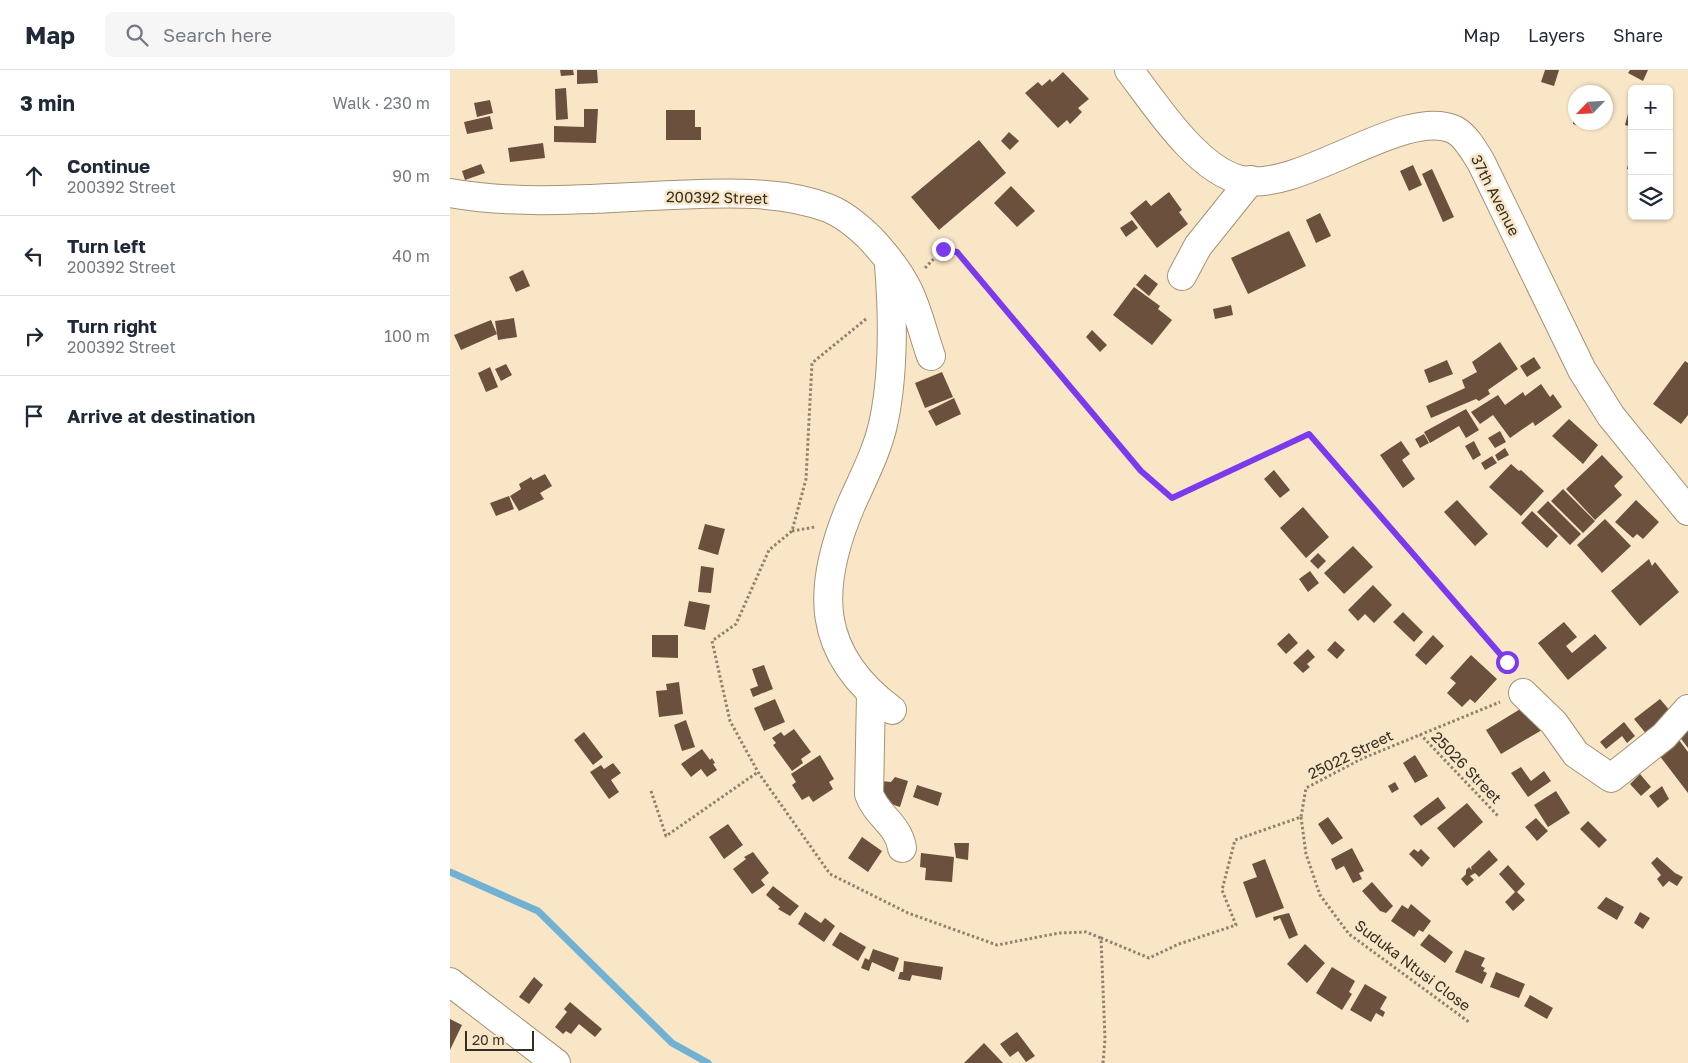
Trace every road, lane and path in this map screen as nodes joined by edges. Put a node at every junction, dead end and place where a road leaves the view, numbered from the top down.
1 (1129, 70) edge
2 (1251, 180) junction
3 (450, 193) edge
4 (889, 264) junction
5 (1182, 276) dead end
6 (907, 288) junction
7 (931, 356) dead end
8 (1688, 511) edge
9 (1523, 693) junction
10 (1688, 710) edge
11 (1420, 734) junction
12 (758, 772) dead end
13 (651, 791) dead end
14 (1498, 816) dead end
15 (1301, 817) junction
16 (902, 848) dead end
17 (450, 982) edge
18 (1469, 1022) dead end
19 (556, 1063) edge
20 (1103, 1063) edge

1 - 2 street, 37th Avenue
2 - 5 street
2 - 8 street, 37th Avenue
3 - 4 street, 200392 Street
4 - 6 street, 200392 Street
4 - 16 street
6 - 7 street, 200392 Street
6 - 9 path
9 - 10 street
9 - 11 path, 25022 Street
11 - 14 path, 25026 Street
11 - 15 path, 25022 Street
12 - 13 path
15 - 18 path, Suduka Ntusi Close
15 - 20 path
17 - 19 street

